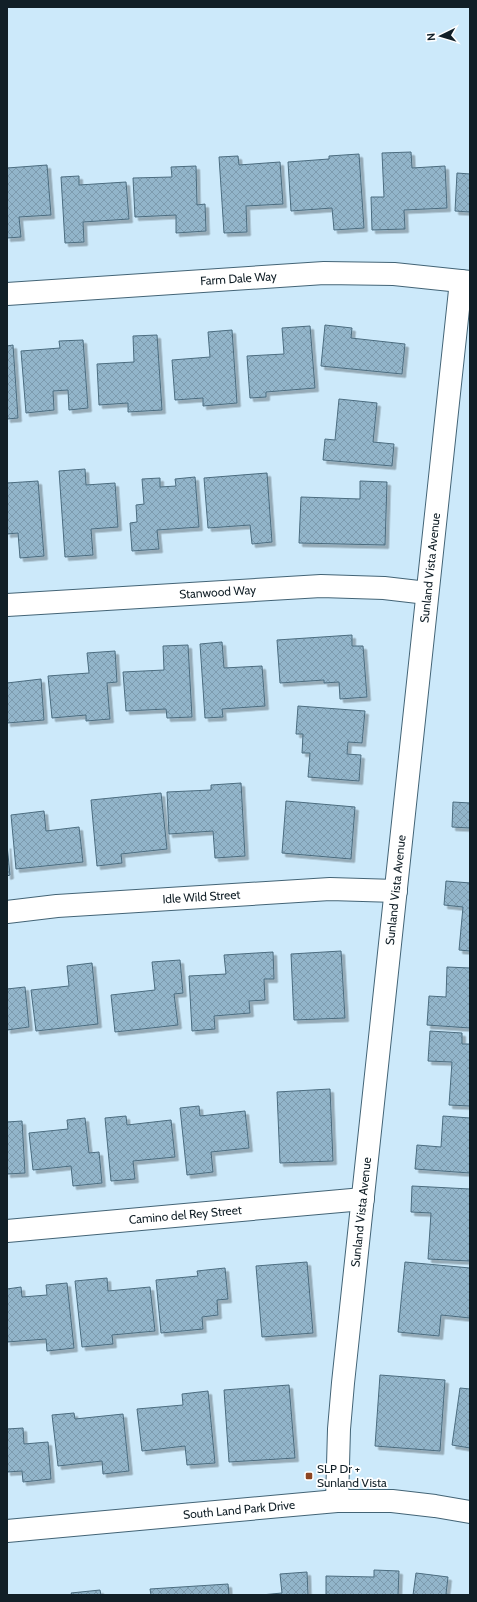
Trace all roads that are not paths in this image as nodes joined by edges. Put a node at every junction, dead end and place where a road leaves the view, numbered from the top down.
1 (466, 281) edge
2 (7, 294) edge
3 (428, 593) junction
4 (7, 605) edge
5 (396, 891) junction
6 (7, 912) edge
7 (363, 1199) junction
8 (7, 1231) edge
9 (337, 1501) junction
10 (470, 1512) edge
11 (7, 1531) edge

1 - 2 street, Farm Dale Way
1 - 3 street, Sunland Vista Avenue
3 - 4 street, Stanwood Way
3 - 5 street, Sunland Vista Avenue
5 - 6 street, Idle Wild Street
5 - 7 street, Sunland Vista Avenue
7 - 8 street, Camino del Rey Street
7 - 9 street, Sunland Vista Avenue
9 - 10 street, South Land Park Drive
9 - 11 street, South Land Park Drive

